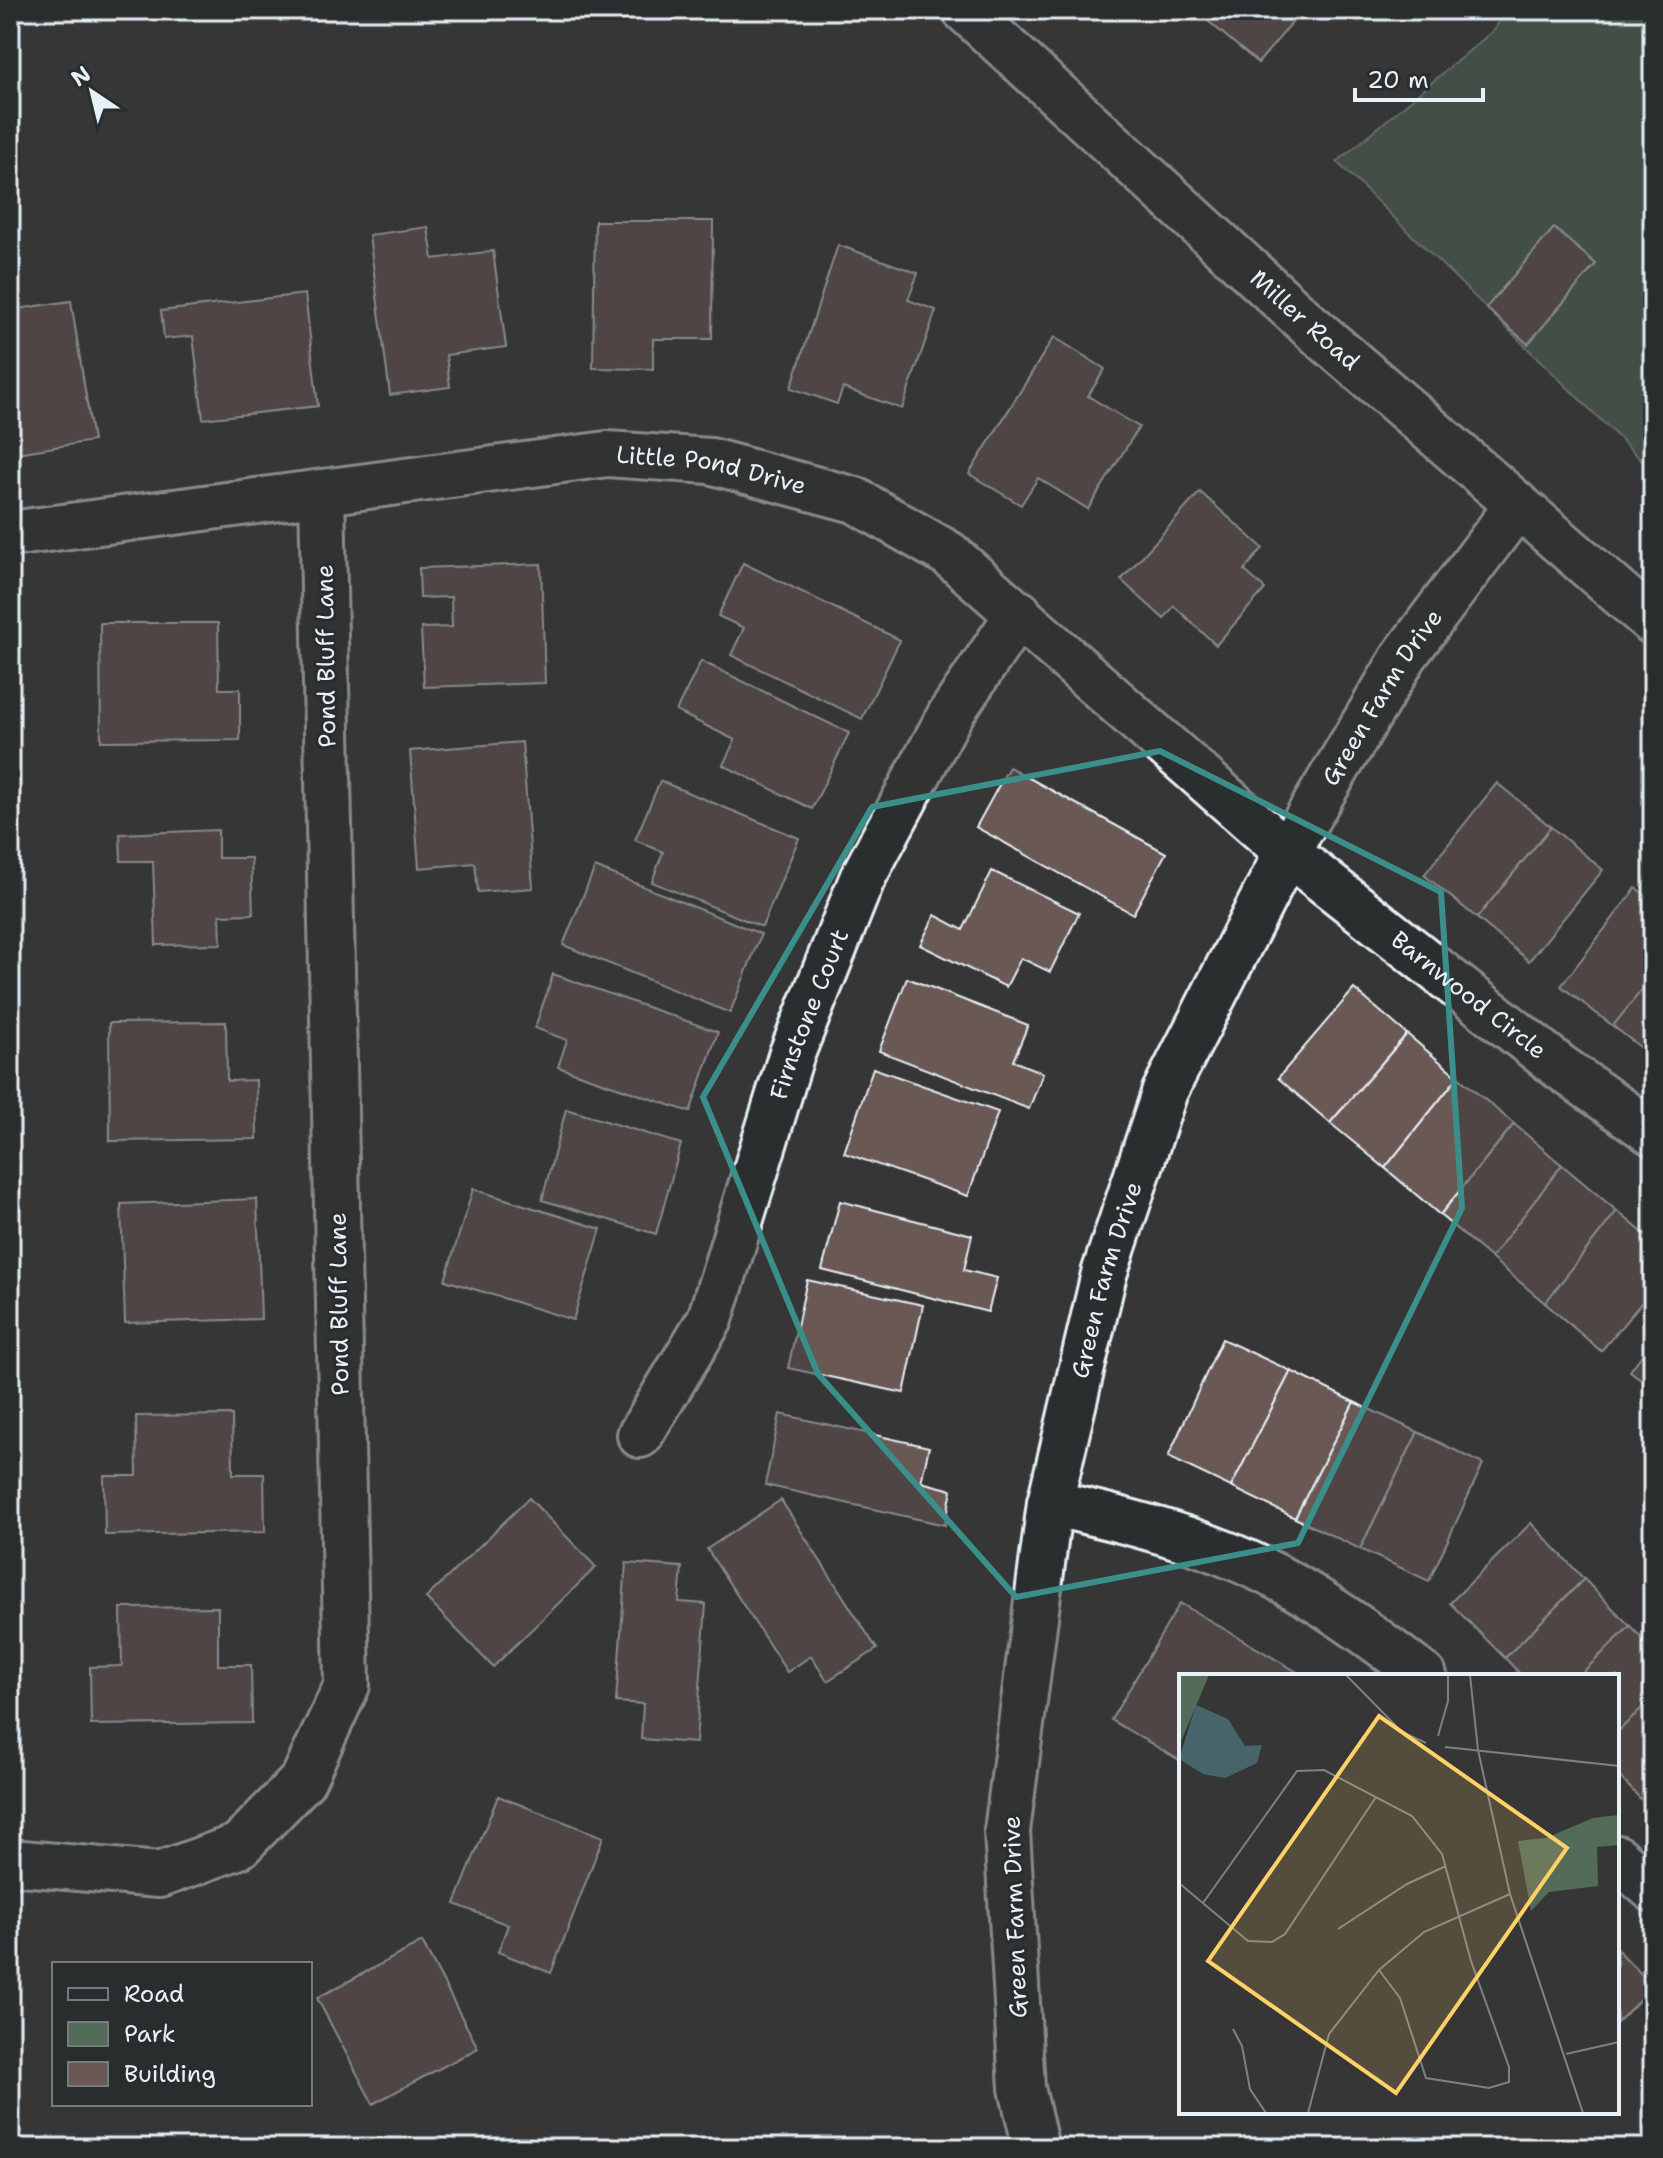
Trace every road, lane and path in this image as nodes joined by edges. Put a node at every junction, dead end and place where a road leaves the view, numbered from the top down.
1 (965, 10) edge
2 (322, 492) junction
3 (1516, 507) junction
4 (10, 534) edge
5 (1019, 613) junction
6 (1653, 622) edge
7 (1287, 852) junction
8 (1653, 1133) edge
9 (640, 1435) dead end
10 (1050, 1503) junction
11 (1421, 1674) edge
12 (1619, 1860) edge
13 (10, 1862) edge
14 (1653, 1889) edge
15 (1036, 2148) edge

1 - 3 street, Miller Road
2 - 4 street, Little Pond Drive
2 - 5 street, Little Pond Drive
2 - 13 street, Pond Bluff Lane
3 - 6 street, Miller Road
3 - 7 street, Green Farm Drive
5 - 7 street, Little Pond Drive
5 - 9 street, Firnstone Court
7 - 8 street, Barnwood Circle
7 - 10 street, Green Farm Drive
10 - 11 street
10 - 15 street, Green Farm Drive
12 - 14 street

